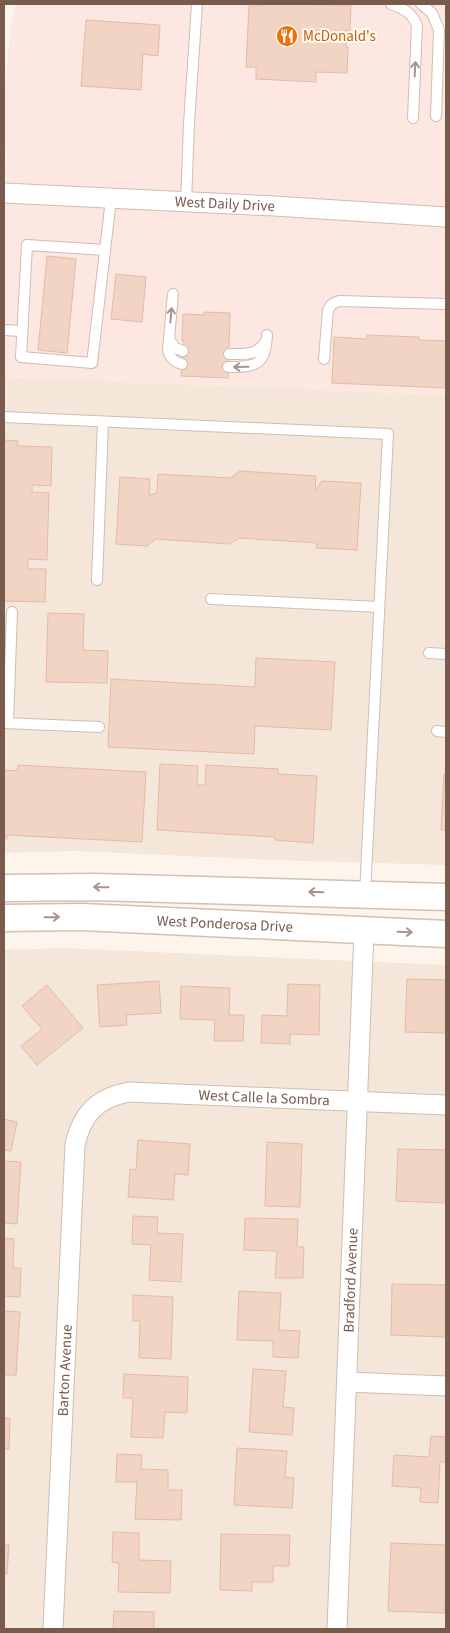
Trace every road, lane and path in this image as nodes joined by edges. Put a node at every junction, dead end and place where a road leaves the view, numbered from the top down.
1 (197, 4) edge
2 (391, 4) edge
3 (420, 4) edge
4 (436, 116) dead end
5 (413, 118) dead end
6 (4, 193) edge
7 (111, 199) junction
8 (186, 203) junction
9 (446, 218) edge
10 (105, 250) junction
11 (173, 294) dead end
12 (446, 304) edge
13 (4, 330) edge
14 (22, 331) junction
15 (169, 338) junction
16 (183, 352) dead end
17 (229, 354) dead end
18 (324, 358) dead end
19 (182, 364) dead end
20 (228, 366) dead end
21 (4, 417) edge
22 (103, 422) junction
23 (97, 580) dead end
24 (211, 599) dead end
25 (379, 607) junction
26 (12, 612) dead end
27 (8, 625) edge
28 (429, 653) dead end
29 (446, 654) edge
30 (6, 723) edge
31 (99, 727) dead end
32 (4, 888) edge
33 (365, 894) junction
34 (446, 897) edge
35 (4, 918) edge
36 (364, 931) junction
37 (446, 934) edge
38 (358, 1101) junction
39 (446, 1105) edge
40 (88, 1114) joint
41 (347, 1382) junction
42 (446, 1386) edge
43 (53, 1629) edge
44 (337, 1629) edge

1 - 8 lane
5 -> 2 lane
3 - 4 lane
6 - 7 street, West Daily Drive
7 - 8 street, West Daily Drive
7 - 10 lane
8 - 9 street, West Daily Drive
10 - 14 lane
10 - 14 lane
15 -> 11 lane
12 - 18 lane
13 - 14 lane
15 - 16 lane
15 - 19 lane
17 -> 20 lane
21 - 22 lane
22 - 23 lane
22 - 25 lane
24 - 25 lane
25 - 33 lane
26 - 27 lane
27 - 30 lane
28 - 29 lane
30 - 31 lane
33 -> 32 main road, West Ponderosa Drive
33 - 34 main road, West Ponderosa Drive
33 - 36 main road
35 -> 36 main road, West Ponderosa Drive
36 -> 37 main road, West Ponderosa Drive
36 - 38 street, Bradford Avenue
38 - 39 street, West Calle la Sombra
38 - 40 street, West Calle la Sombra
38 - 41 street, Bradford Avenue
40 - 43 street, Barton Avenue
41 - 42 street
41 - 44 street, Bradford Avenue

